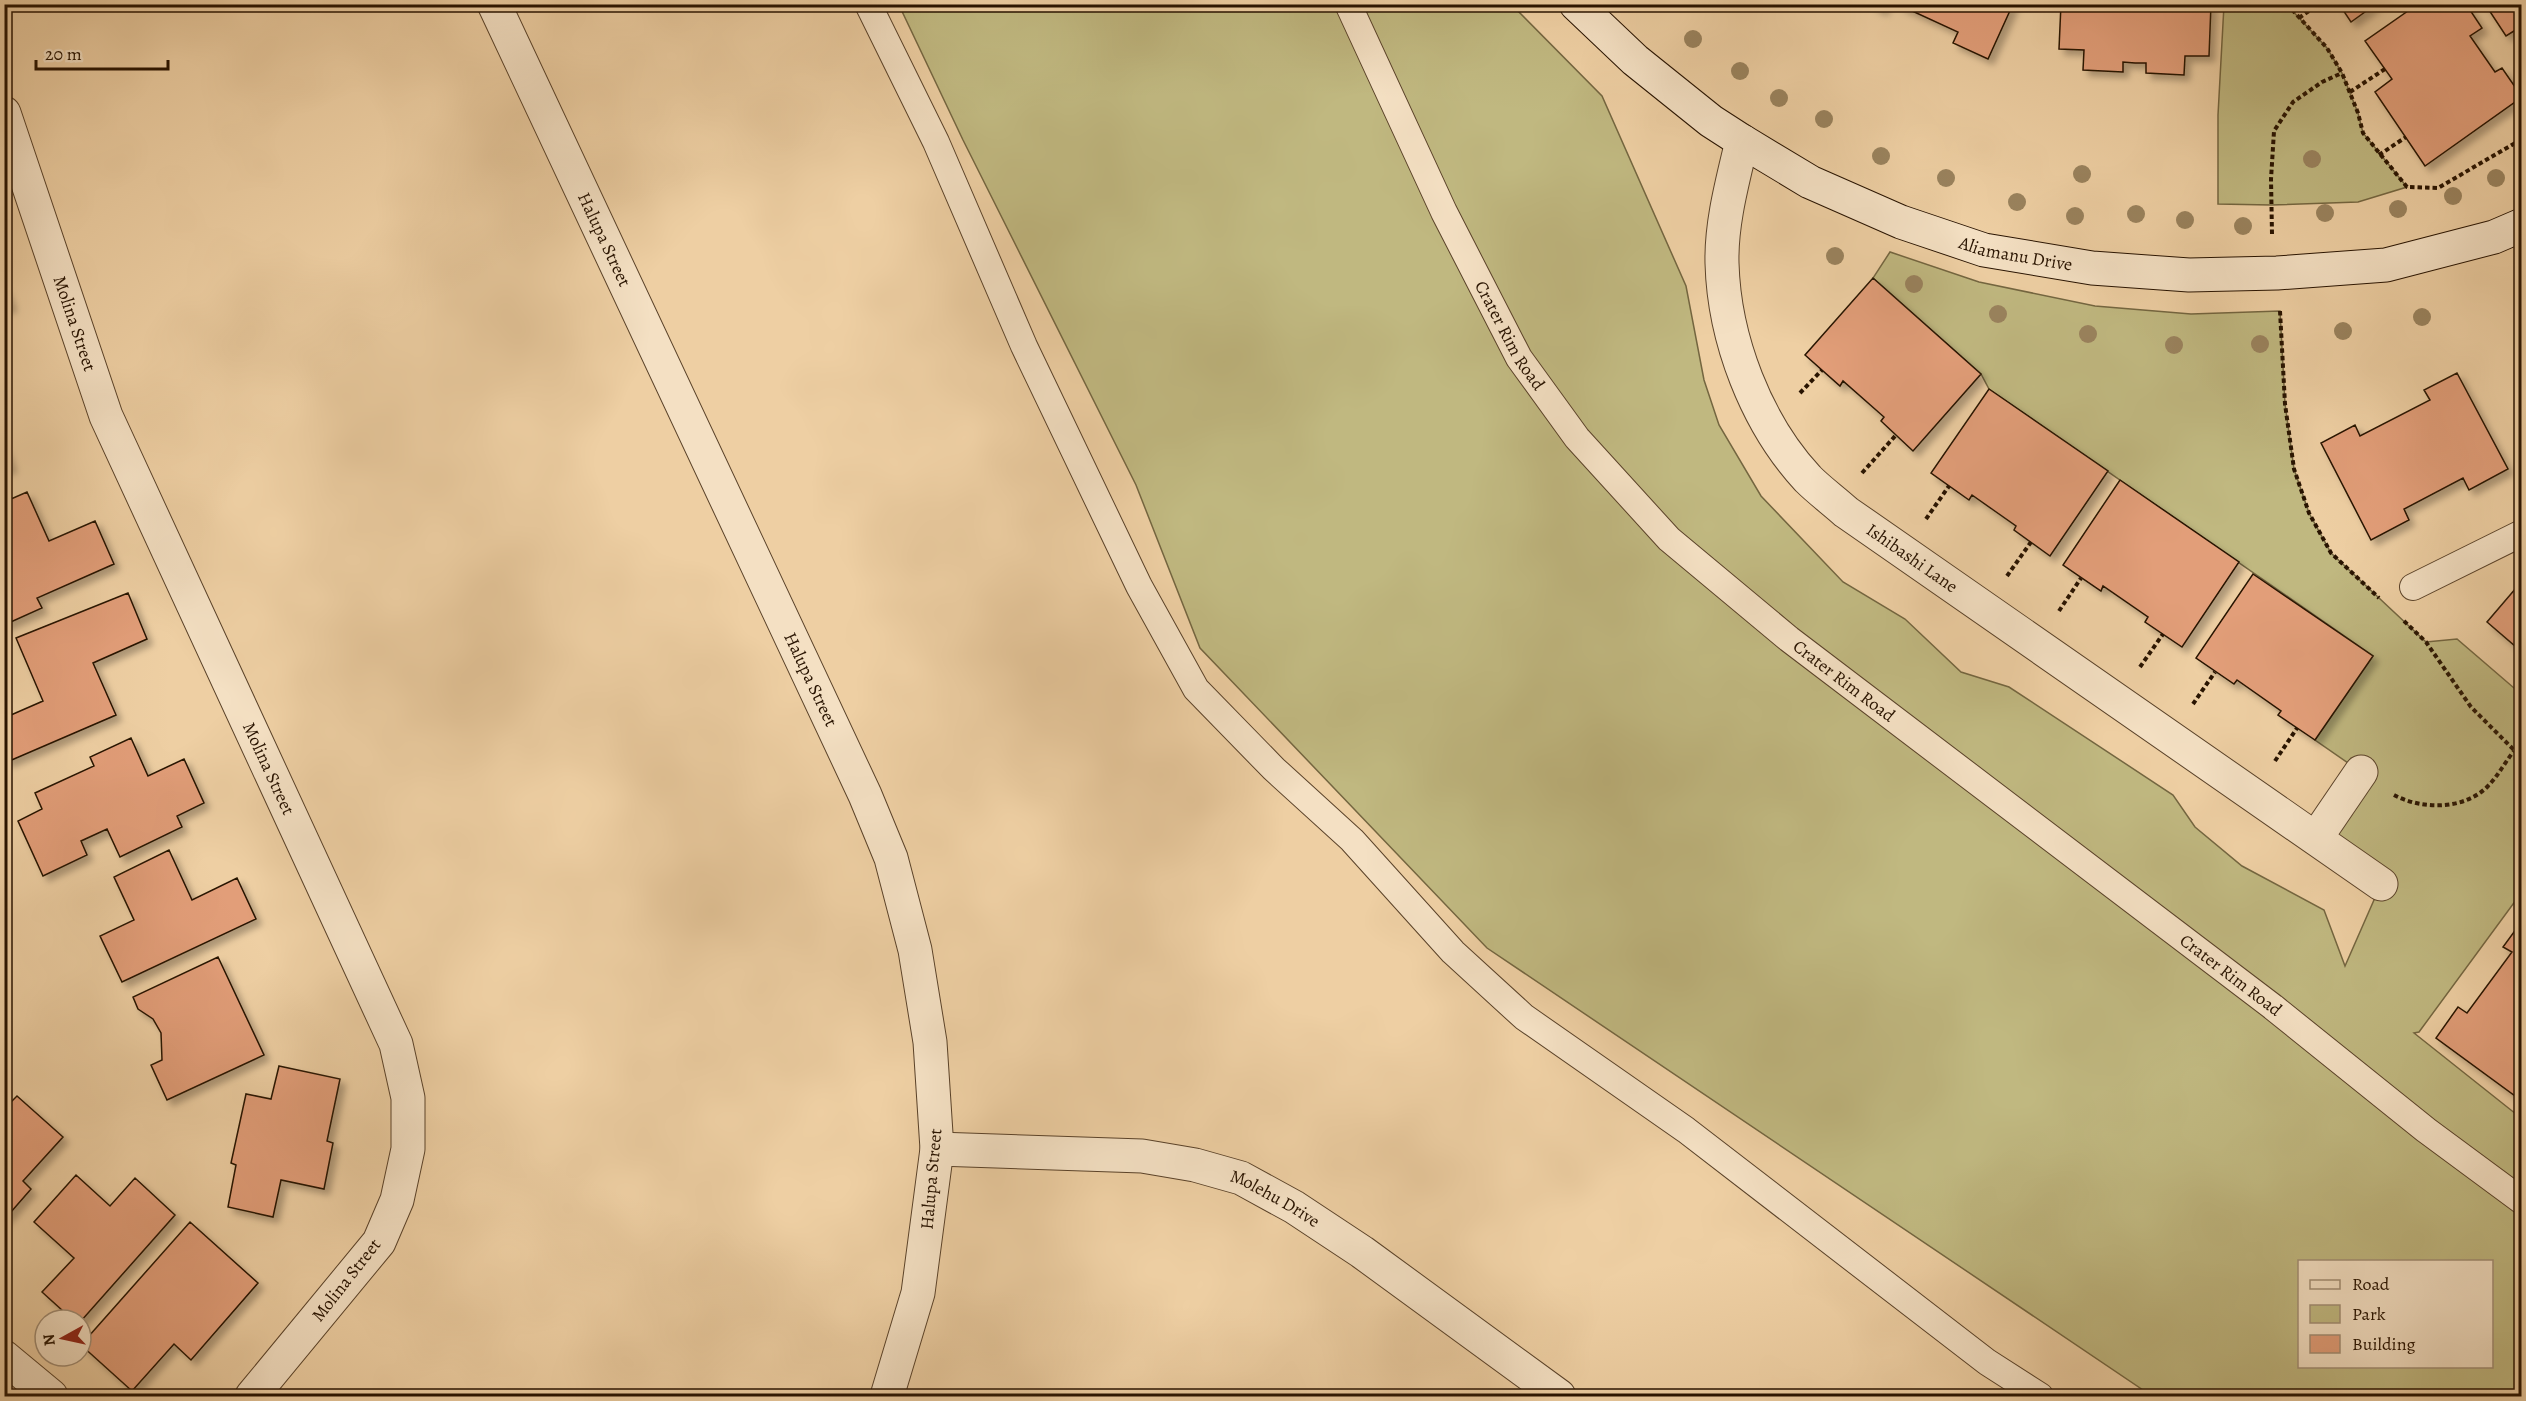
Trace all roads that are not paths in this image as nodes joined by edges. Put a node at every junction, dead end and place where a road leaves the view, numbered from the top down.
1 (494, 4) edge
2 (868, 4) edge
3 (1348, 4) edge
4 (1576, 4) edge
5 (4, 113) edge
6 (1742, 141) junction
7 (2522, 225) edge
8 (2522, 533) edge
9 (2413, 587) dead end
10 (2361, 772) dead end
11 (2316, 838) junction
12 (2381, 884) dead end
13 (937, 1149) junction
14 (2522, 1200) edge
15 (4, 1358) edge
16 (51, 1396) edge
17 (252, 1396) edge
18 (887, 1396) edge
19 (1559, 1396) edge
20 (2040, 1396) edge

1 - 13 street, Halupa Street
2 - 20 lane
3 - 14 lane, Crater Rim Road
4 - 6 street, Aliamanu Drive
5 - 17 street, Molina Street
6 - 7 street, Aliamanu Drive
6 - 11 street, Ishibashi Lane
8 - 9 lane
10 - 11 street
11 - 12 street, Ishibashi Lane
13 - 18 street, Halupa Street
13 - 19 street, Molehu Drive
15 - 16 street

